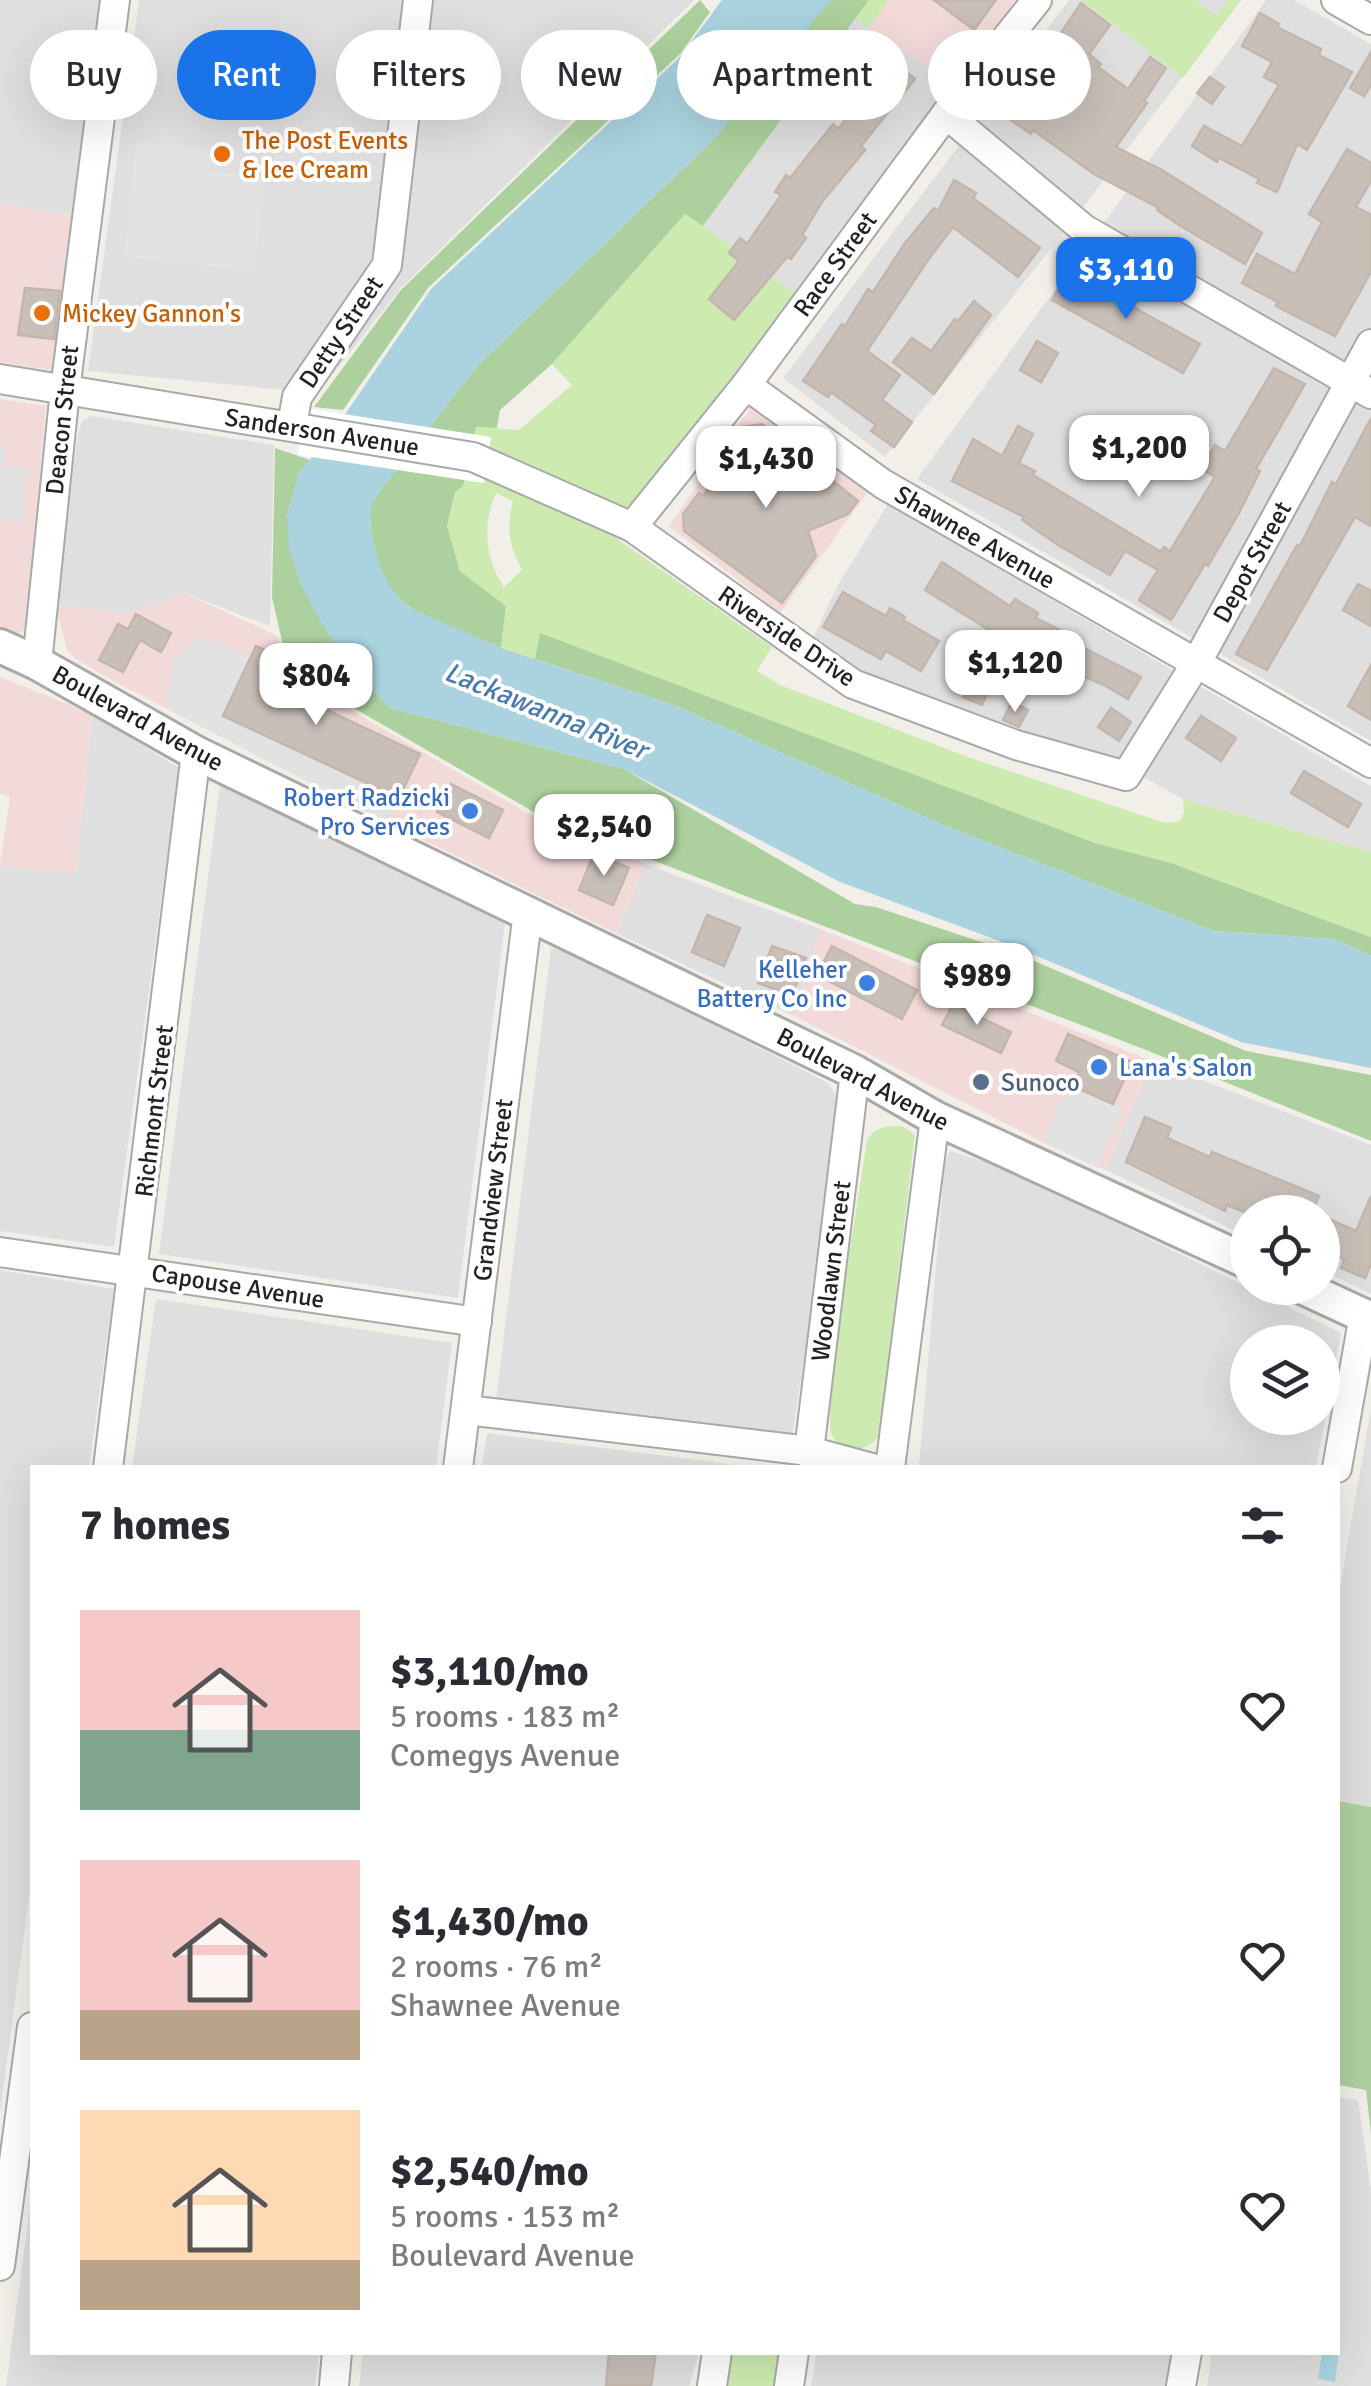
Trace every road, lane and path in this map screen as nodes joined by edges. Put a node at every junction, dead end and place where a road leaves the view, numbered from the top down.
1 (115, 0) edge
2 (418, 0) edge
3 (1037, 0) edge
4 (1336, 0) edge
5 (1371, 20) edge
6 (1013, 30) edge
7 (942, 120) edge
8 (953, 120) edge
9 (1371, 344) edge
10 (0, 379) edge
11 (746, 385) junction
12 (1360, 388) edge
13 (65, 390) junction
14 (292, 426) junction
15 (632, 526) junction
16 (0, 646) edge
17 (37, 662) junction
18 (1197, 662) junction
19 (196, 753) junction
20 (1371, 762) edge
21 (1126, 776) joint
22 (528, 912) junction
23 (856, 1072) junction
24 (935, 1118) junction
25 (0, 1252) edge
26 (1230, 1254) edge
27 (135, 1270) junction
28 (1340, 1304) edge
29 (1368, 1317) edge
30 (476, 1322) junction
31 (467, 1410) junction
32 (813, 1459) edge
33 (108, 1465) edge
34 (458, 1465) edge
35 (852, 1465) edge
36 (890, 1465) edge
37 (1338, 1465) edge
38 (30, 2041) edge
39 (0, 2266) edge
40 (338, 2355) edge
41 (717, 2355) edge
42 (794, 2355) edge
43 (1186, 2355) edge
44 (334, 2386) edge
45 (712, 2386) edge
46 (790, 2386) edge
47 (1181, 2386) edge

1 - 13 street, Deacon Street
2 - 14 street, Detty Street
3 - 6 street, Race Street
4 - 5 street
7 - 11 street, Race Street
8 - 12 street
9 - 12 street, Depot Street
10 - 13 street, Sanderson Avenue
11 - 15 street, Race Street
11 - 18 street, Shawnee Avenue
12 - 18 street, Depot Street
13 - 14 street, Sanderson Avenue
13 - 17 street, Deacon Street
14 - 15 street, Sanderson Avenue
15 - 21 street, Riverside Drive
16 - 17 street, Boulevard Avenue
17 - 19 street, Boulevard Avenue
18 - 20 street, Shawnee Avenue
18 - 21 street, Depot Street
19 - 22 street, Boulevard Avenue
19 - 27 street, Richmont Street
22 - 23 street, Boulevard Avenue
22 - 30 street, Grandview Street
23 - 24 street, Boulevard Avenue
23 - 32 street, Woodlawn Street
24 - 26 street, Boulevard Avenue
24 - 36 street
25 - 27 street, Capouse Avenue
27 - 30 street, Capouse Avenue
27 - 33 street, Richmont Street
28 - 29 street
29 - 37 street
30 - 31 street, Grandview Street
31 - 32 street
31 - 34 street, Grandview Street
32 - 35 street
38 - 39 street
40 - 44 street
41 - 45 street
42 - 46 street
43 - 47 street

